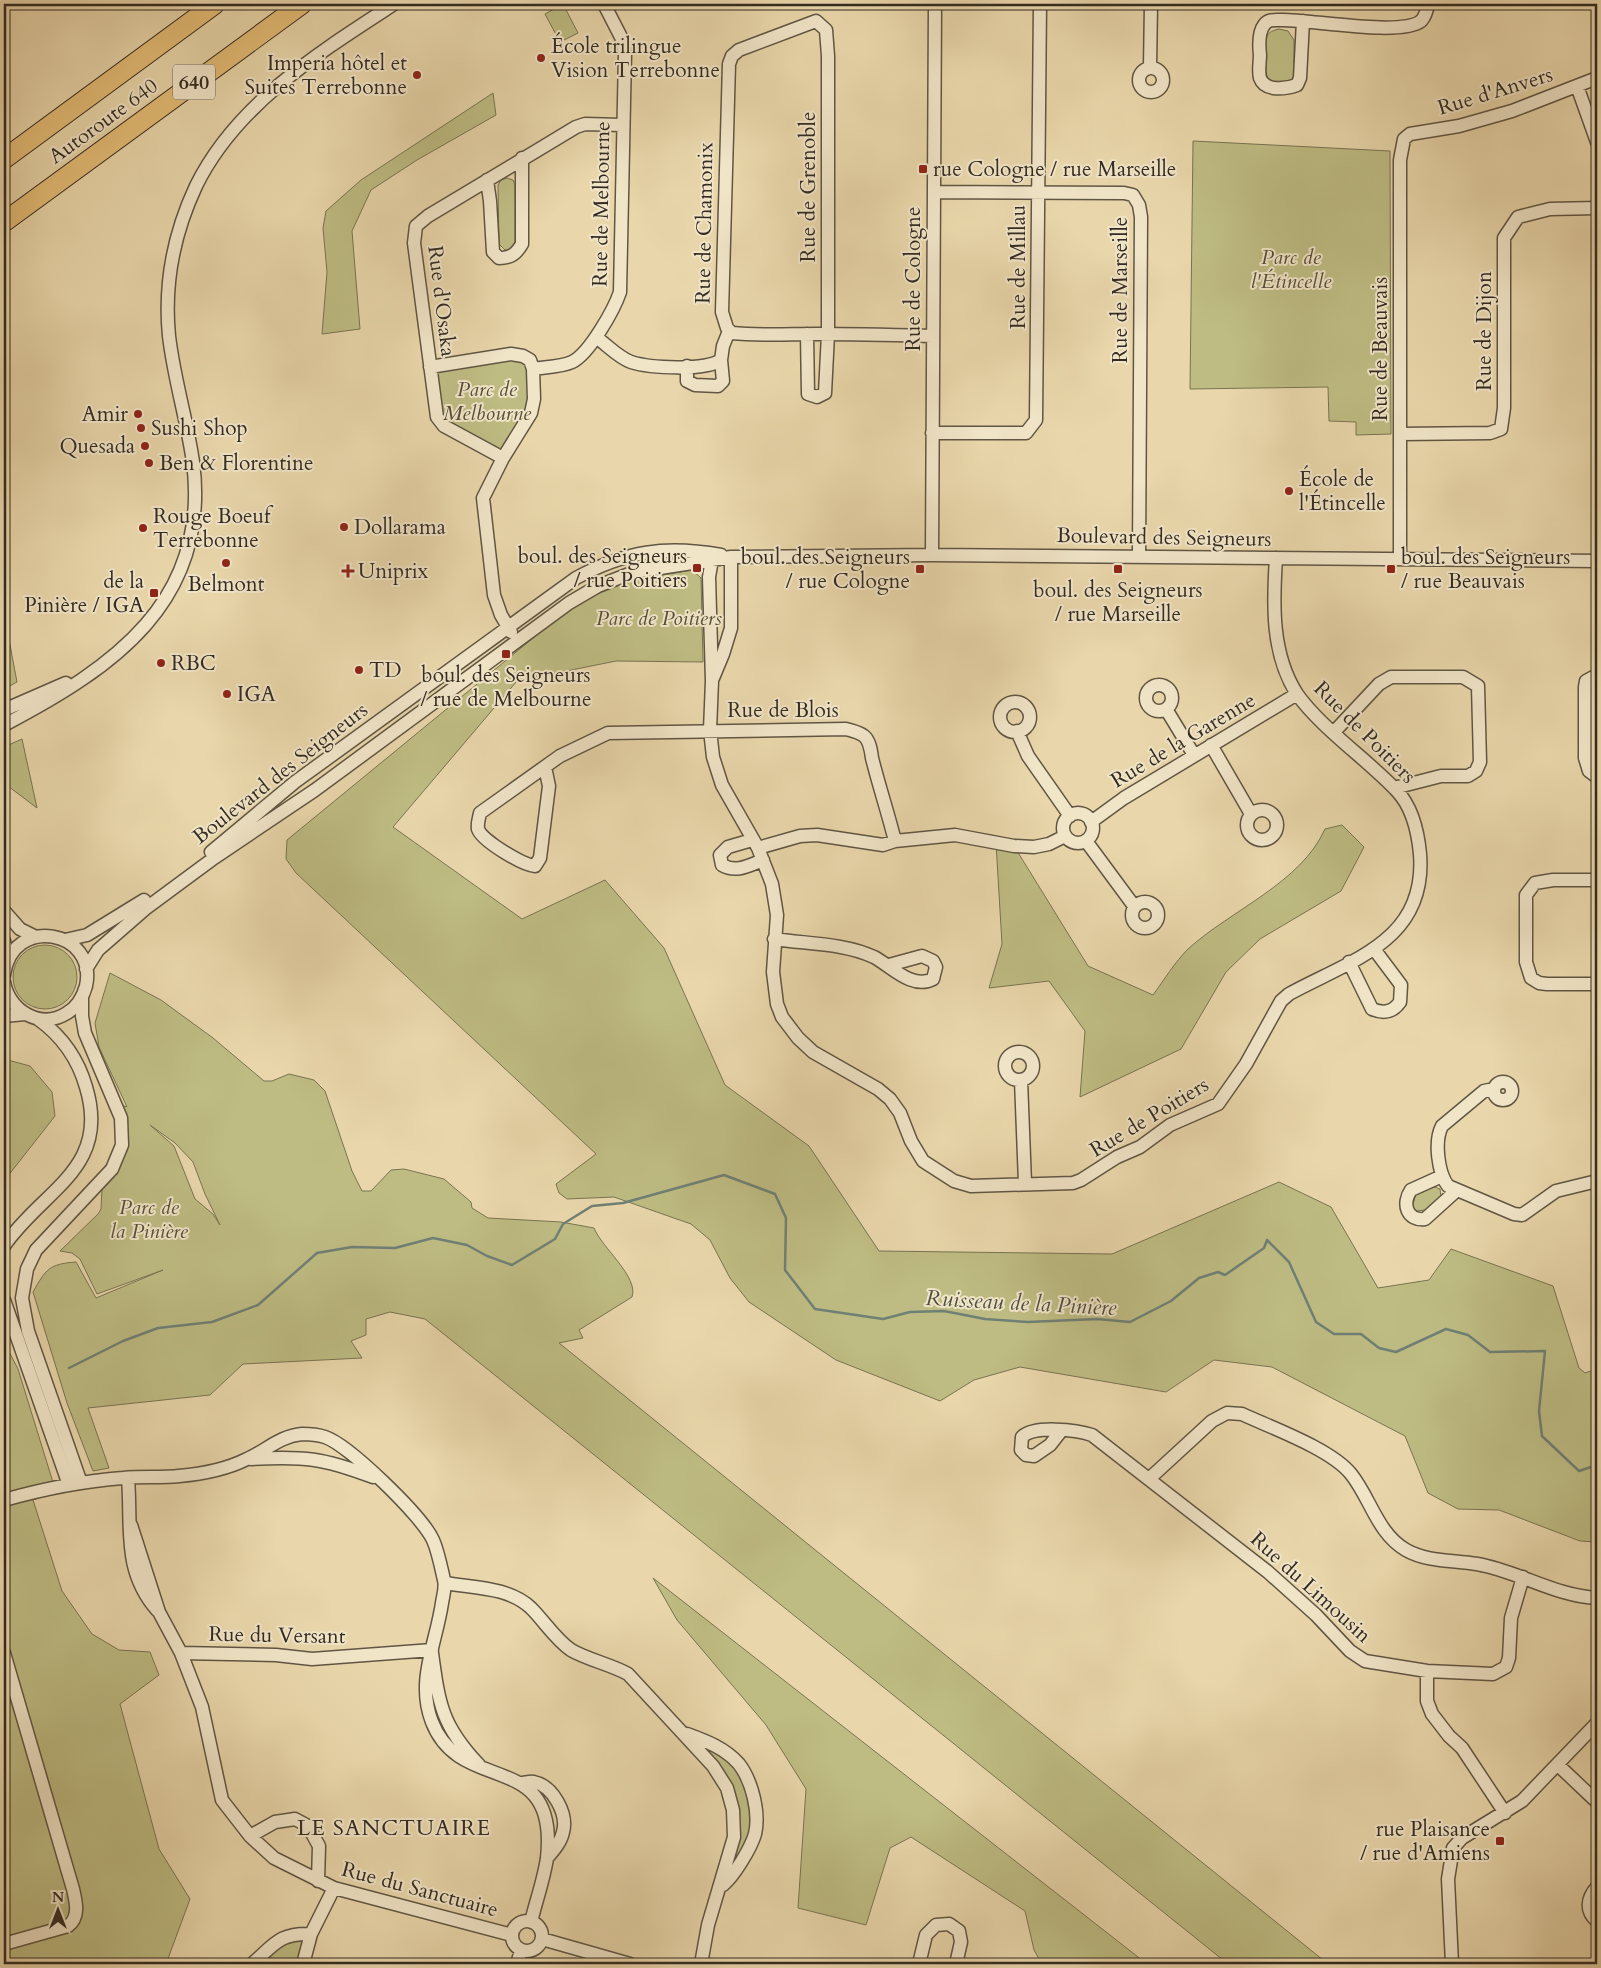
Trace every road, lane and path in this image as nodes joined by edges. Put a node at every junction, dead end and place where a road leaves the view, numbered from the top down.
1 (215, 4) edge
2 (302, 4) edge
3 (394, 4) edge
4 (604, 4) edge
5 (935, 4) edge
6 (1040, 4) edge
7 (1151, 4) edge
8 (1428, 4) edge
9 (1303, 21) junction
10 (828, 40) joint
11 (1150, 68) dead end
12 (1597, 78) edge
13 (1578, 86) junction
14 (622, 125) junction
15 (1404, 139) joint
16 (1597, 142) edge
17 (4, 158) edge
18 (522, 158) junction
19 (487, 180) junction
20 (934, 192) junction
21 (1039, 192) junction
22 (1597, 208) edge
23 (4, 222) edge
24 (729, 331) junction
25 (807, 334) junction
26 (828, 334) junction
27 (932, 336) junction
28 (596, 337) junction
29 (721, 360) junction
30 (686, 366) junction
31 (430, 367) junction
32 (533, 368) junction
33 (932, 433) junction
34 (1400, 434) junction
35 (503, 458) junction
36 (932, 555) junction
37 (712, 557) junction
38 (731, 557) junction
39 (1139, 557) junction
40 (1276, 558) junction
41 (1400, 559) junction
42 (1597, 561) edge
43 (507, 627) junction
44 (516, 640) junction
45 (96, 670) junction
46 (1597, 675) edge
47 (712, 681) junction
48 (1297, 694) junction
49 (1166, 709) dead end
50 (4, 710) edge
51 (4, 725) edge
52 (710, 730) junction
53 (1017, 731) dead end
54 (1334, 732) junction
55 (1211, 745) junction
56 (1194, 755) junction
57 (545, 766) junction
58 (1597, 777) edge
59 (1394, 788) junction
60 (1251, 814) dead end
61 (1070, 816) junction
62 (1091, 822) junction
63 (1065, 836) junction
64 (895, 841) junction
65 (1086, 841) junction
66 (757, 849) junction
67 (1597, 880) edge
68 (1134, 906) dead end
69 (4, 911) edge
70 (36, 937) junction
71 (774, 939) junction
72 (65, 940) junction
73 (4, 941) edge
74 (1374, 949) junction
75 (8, 959) junction
76 (1349, 962) junction
77 (889, 965) dead end
78 (86, 969) junction
79 (4, 975) edge
80 (1597, 984) edge
81 (4, 985) edge
82 (82, 998) junction
83 (25, 1014) junction
84 (4, 1016) edge
85 (38, 1019) junction
86 (1021, 1080) dead end
87 (1494, 1088) dead end
88 (1442, 1176) junction
89 (1592, 1182) edge
90 (1025, 1183) junction
91 (1456, 1191) junction
92 (4, 1246) edge
93 (4, 1300) edge
94 (1061, 1431) dead end
95 (248, 1459) junction
96 (128, 1478) junction
97 (377, 1478) junction
98 (1150, 1478) junction
99 (75, 1484) junction
100 (4, 1500) edge
101 (1523, 1577) junction
102 (445, 1583) junction
103 (1597, 1598) edge
104 (432, 1650) junction
105 (4, 1653) edge
106 (181, 1653) junction
107 (1427, 1671) junction
108 (1597, 1723) edge
109 (684, 1733) junction
110 (1558, 1765) junction
111 (522, 1783) junction
112 (1597, 1802) edge
113 (1505, 1813) junction
114 (250, 1836) junction
115 (547, 1858) junction
116 (318, 1881) junction
117 (721, 1887) junction
118 (1597, 1887) edge
119 (334, 1888) junction
120 (1597, 1921) edge
121 (531, 1922) junction
122 (311, 1934) junction
123 (512, 1935) junction
124 (542, 1939) junction
125 (4, 1944) edge
126 (521, 1950) junction
127 (252, 1964) edge
128 (303, 1964) edge
129 (517, 1964) edge
130 (630, 1964) edge
131 (701, 1964) edge
132 (918, 1964) edge
133 (956, 1964) edge
134 (1452, 1964) edge

1 - 17 highway, Autoroute 640 / 640
2 - 23 highway, Autoroute 640 / 640
3 - 45 street
4 - 14 street, Rue de Melbourne
5 - 20 street, Rue de Cologne
6 - 21 street, Rue de Millau
7 - 11 street
8 - 9 street
9 - 9 street
10 - 24 street, Rue de Chamonix
10 - 26 street, Rue de Grenoble
12 - 13 street, Rue d'Anvers
13 - 15 street, Rue d'Anvers
13 - 16 street
14 - 18 street, Rue d'Osaka
14 - 28 street, Rue de Melbourne
15 - 34 street, Rue de Beauvais
18 - 19 street, Rue d'Osaka
18 - 19 street
19 - 31 street, Rue d'Osaka
20 - 21 street, Rue de Marseille
20 - 27 street, Rue de Cologne
21 - 33 street, Rue de Millau
21 - 39 street, Rue de Marseille
22 - 34 street, Rue de Dijon
24 - 25 street, Rue de Chamonix
24 - 29 street
25 - 26 street, Rue de Chamonix
25 - 26 street, Rue de Grenoble
26 - 27 street, Rue de Chamonix
27 - 33 street, Rue de Cologne
28 - 30 street
28 - 32 street, Rue de Melbourne
29 - 30 street
29 - 30 street
31 - 32 street
31 - 35 street, Rue d'Osaka
32 - 35 street
33 - 36 street, Rue de Cologne
34 - 41 street, Rue de Beauvais
35 - 43 street
36 - 38 street, Boulevard des Seigneurs
36 - 39 street, Boulevard des Seigneurs
37 - 38 street, Boulevard des Seigneurs
37 - 43 street, Boulevard des Seigneurs
37 - 44 street, Boulevard des Seigneurs
37 - 47 street, Rue de Poitiers
38 - 47 street, Rue de Poitiers
39 - 40 street, Boulevard des Seigneurs
40 - 41 street, Boulevard des Seigneurs
40 - 48 street, Rue de Poitiers
41 - 42 street, Boulevard des Seigneurs
43 - 44 street
43 - 72 street, Boulevard des Seigneurs
44 - 78 street, Boulevard des Seigneurs
45 - 50 street
45 - 51 street
46 - 58 street
47 - 52 street, Rue de Poitiers
48 - 54 street, Rue de Poitiers
48 - 55 street, Rue de la Garenne
49 - 56 street
52 - 57 street
52 - 64 street, Rue de Blois
52 - 66 street, Rue de Poitiers
53 - 61 street
54 - 59 street, Rue de Poitiers
54 - 59 street
55 - 56 street, Rue de la Garenne
55 - 60 street
56 - 62 street, Rue de la Garenne
57 - 57 street
59 - 74 street, Rue de Poitiers
61 - 62 street
61 - 63 street
62 - 65 street
63 - 64 street
63 - 65 street
64 - 66 street
65 - 68 street
66 - 71 street, Rue de Poitiers
67 - 80 street
69 - 70 street
70 - 72 street
70 - 75 street
71 - 77 street
71 - 90 street, Rue de Poitiers
72 - 78 street
73 - 75 street
74 - 76 street, Rue de Poitiers
74 - 76 street
75 - 79 street
76 - 90 street, Rue de Poitiers
78 - 82 street
81 - 83 street
82 - 85 street
82 - 99 street
83 - 84 street
83 - 85 street
85 - 92 street
86 - 90 street
87 - 88 street
88 - 91 street
88 - 91 street
89 - 91 street
93 - 99 street
94 - 98 street, Rue du Limousin
95 - 96 street
95 - 97 street
95 - 97 street
96 - 99 street
96 - 106 street, Rue du Sanctuaire
97 - 102 street
98 - 101 street
98 - 107 street, Rue du Limousin
99 - 100 street
101 - 103 street
101 - 107 street, Rue du Limousin
102 - 104 street
102 - 109 street
104 - 106 street, Rue du Versant
104 - 111 street
105 - 125 street
106 - 114 street, Rue du Sanctuaire
107 - 113 street
108 - 110 street
109 - 117 street
109 - 117 street
110 - 112 street
110 - 113 street
111 - 115 street
111 - 115 street
113 - 134 street
114 - 116 street, Rue du Sanctuaire
114 - 116 street, Rue du Sanctuaire
115 - 121 street
116 - 119 street, Rue du Sanctuaire
117 - 131 street
118 - 120 street
119 - 122 street
119 - 123 street, Rue du Sanctuaire
121 - 123 street
121 - 124 street
122 - 127 street
122 - 128 street
123 - 126 street
124 - 126 street
124 - 130 street
126 - 129 street
132 - 133 street

